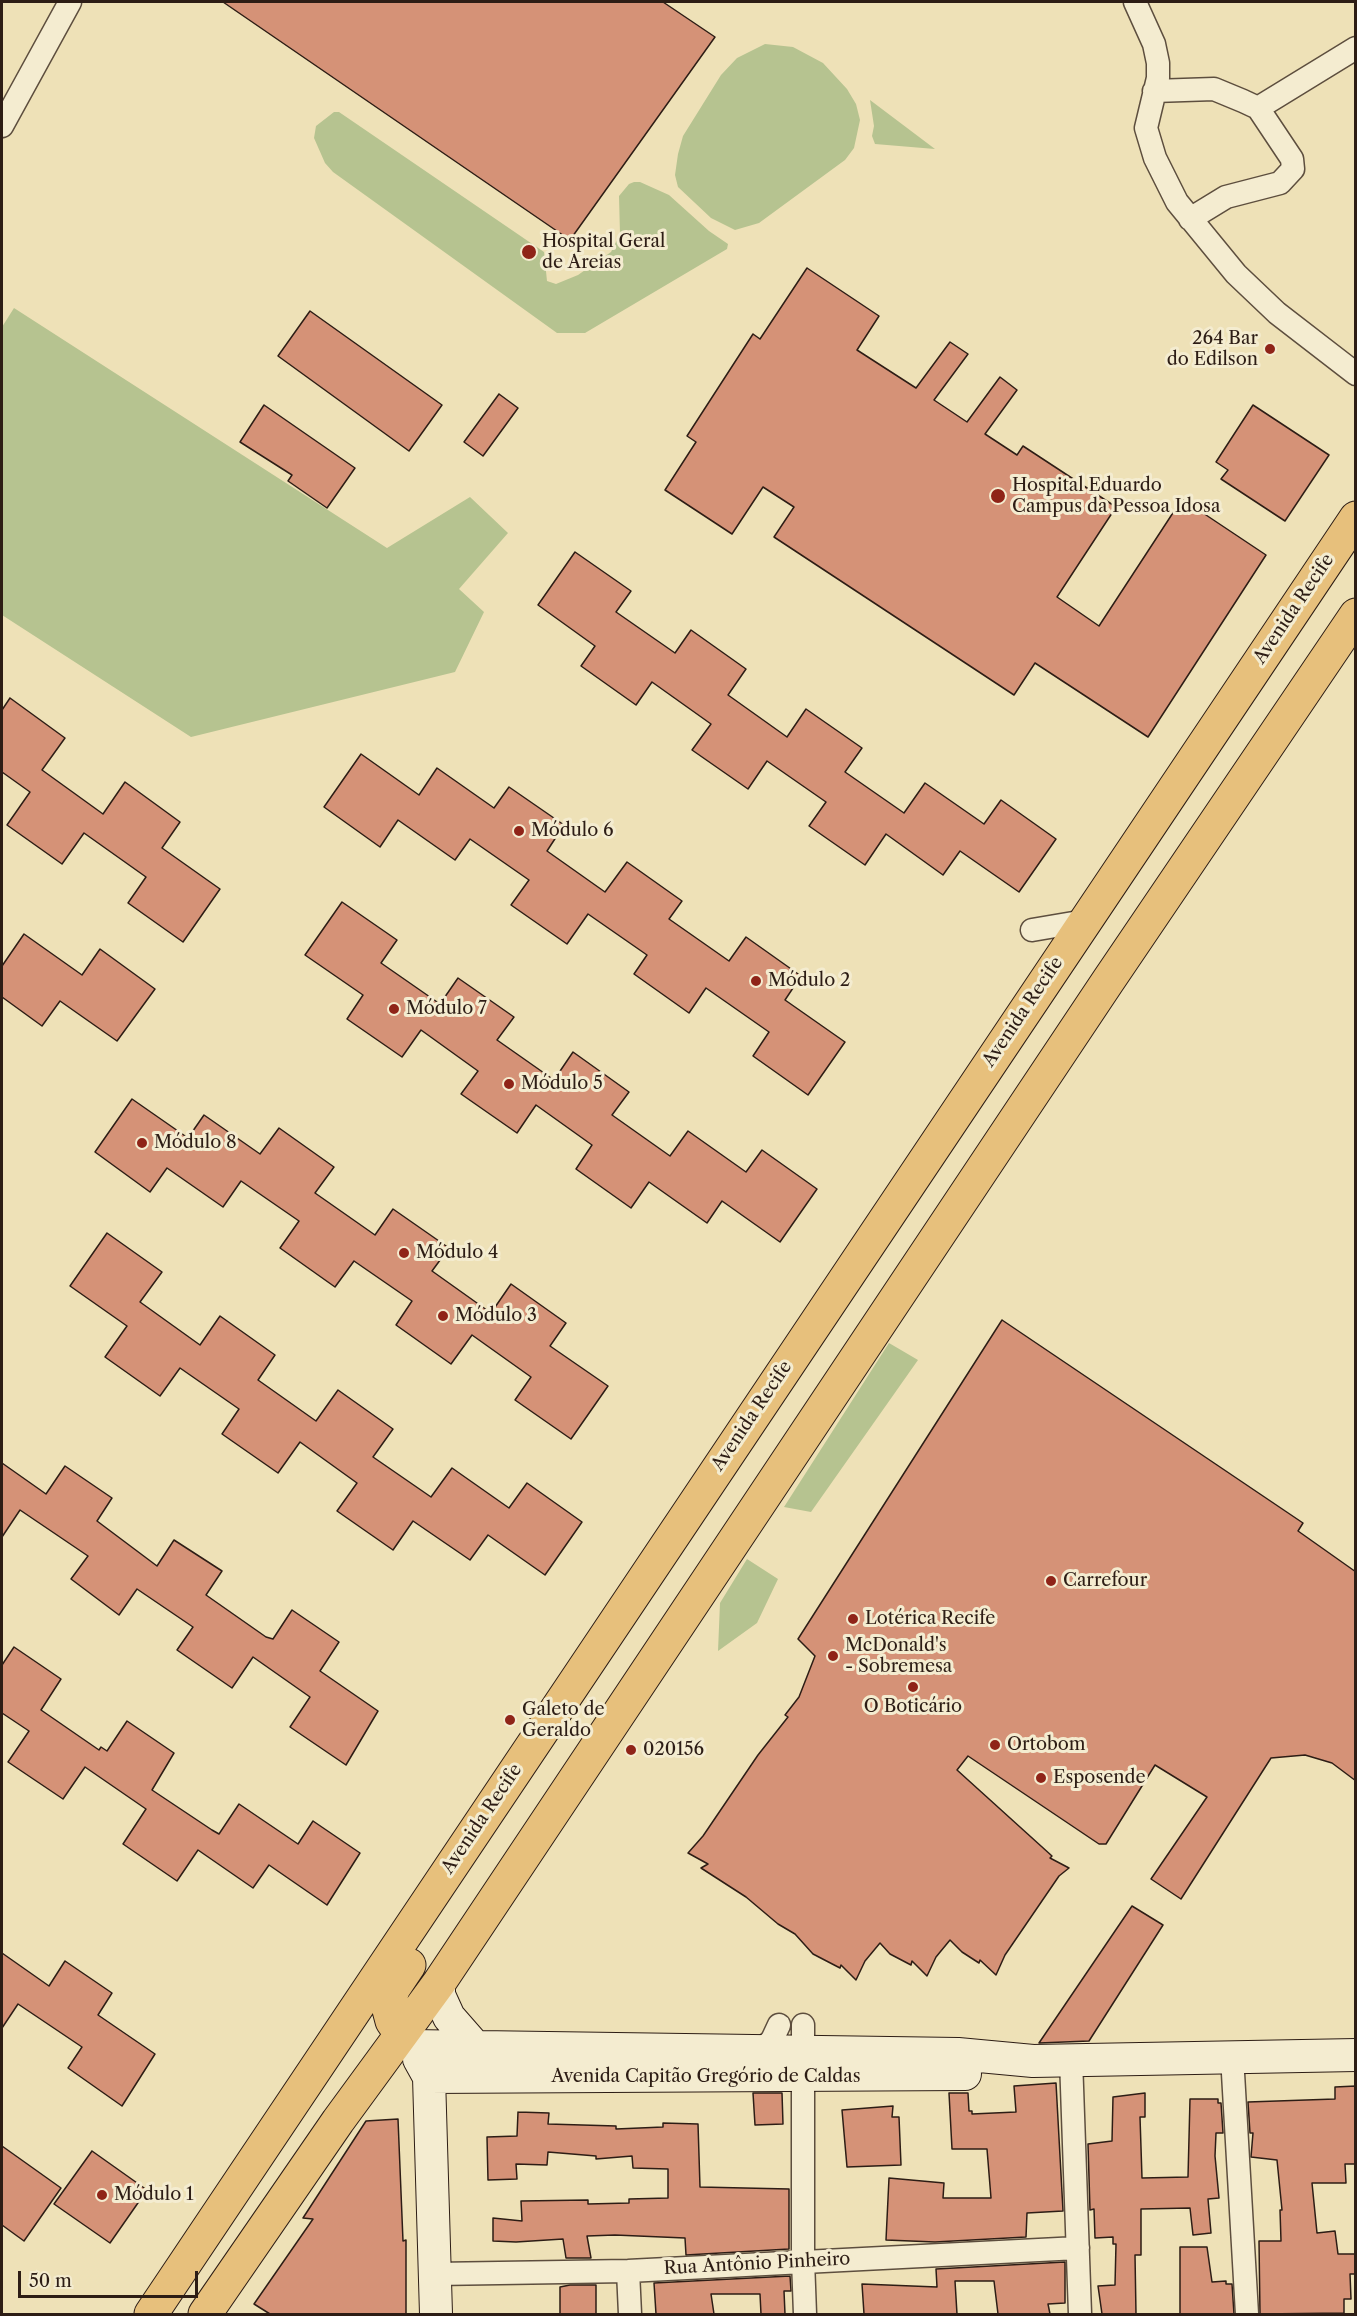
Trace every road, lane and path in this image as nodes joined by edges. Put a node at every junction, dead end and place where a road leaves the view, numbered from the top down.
1 (70, 2) edge
2 (1135, 2) edge
3 (1356, 48) edge
4 (1154, 91) junction
5 (1258, 108) junction
6 (2, 126) edge
7 (1190, 219) junction
8 (1356, 374) edge
9 (1356, 518) edge
10 (1356, 615) edge
11 (1085, 921) junction
12 (1032, 930) dead end
13 (565, 1694) junction
14 (439, 1983) junction
15 (779, 2025) dead end
16 (406, 2040) junction
17 (477, 2049) junction
18 (760, 2051) junction
19 (802, 2051) junction
20 (1356, 2055) edge
21 (1232, 2056) junction
22 (1071, 2059) junction
23 (429, 2077) junction
24 (1078, 2248) junction
25 (803, 2260) junction
26 (628, 2271) junction
27 (435, 2274) junction
28 (151, 2314) edge
29 (205, 2314) edge
30 (436, 2314) edge
31 (630, 2314) edge
32 (805, 2314) edge
33 (1080, 2314) edge
34 (1247, 2314) edge

1 - 6 street
2 - 4 street
3 - 5 street
4 - 5 street
4 - 7 street
5 - 7 street
7 - 8 street
9 - 11 main road, Avenida Recife
10 - 14 main road
11 - 12 street
11 - 13 main road, Avenida Recife
13 - 16 main road
13 - 28 main road, Avenida Recife
14 - 16 main road
14 - 17 main road
15 - 18 street
16 - 17 main road, Avenida Capitão Gregório de Caldas
16 - 23 main road
16 - 29 main road
17 - 18 main road, Avenida Capitão Gregório de Caldas
18 - 19 main road, Avenida Capitão Gregório de Caldas
19 - 22 main road, Avenida Capitão Gregório de Caldas
19 - 23 main road, Avenida Capitão Gregório de Caldas
19 - 25 street
20 - 21 main road, Avenida Capitão Gregório de Caldas
21 - 22 main road, Avenida Capitão Gregório de Caldas
21 - 34 street
22 - 24 street
23 - 27 main road
24 - 25 street, Rua Antônio Pinheiro
24 - 33 street
25 - 26 street, Rua Antônio Pinheiro
25 - 32 street
26 - 27 street, Rua Antônio Pinheiro
26 - 31 street
27 - 30 main road

